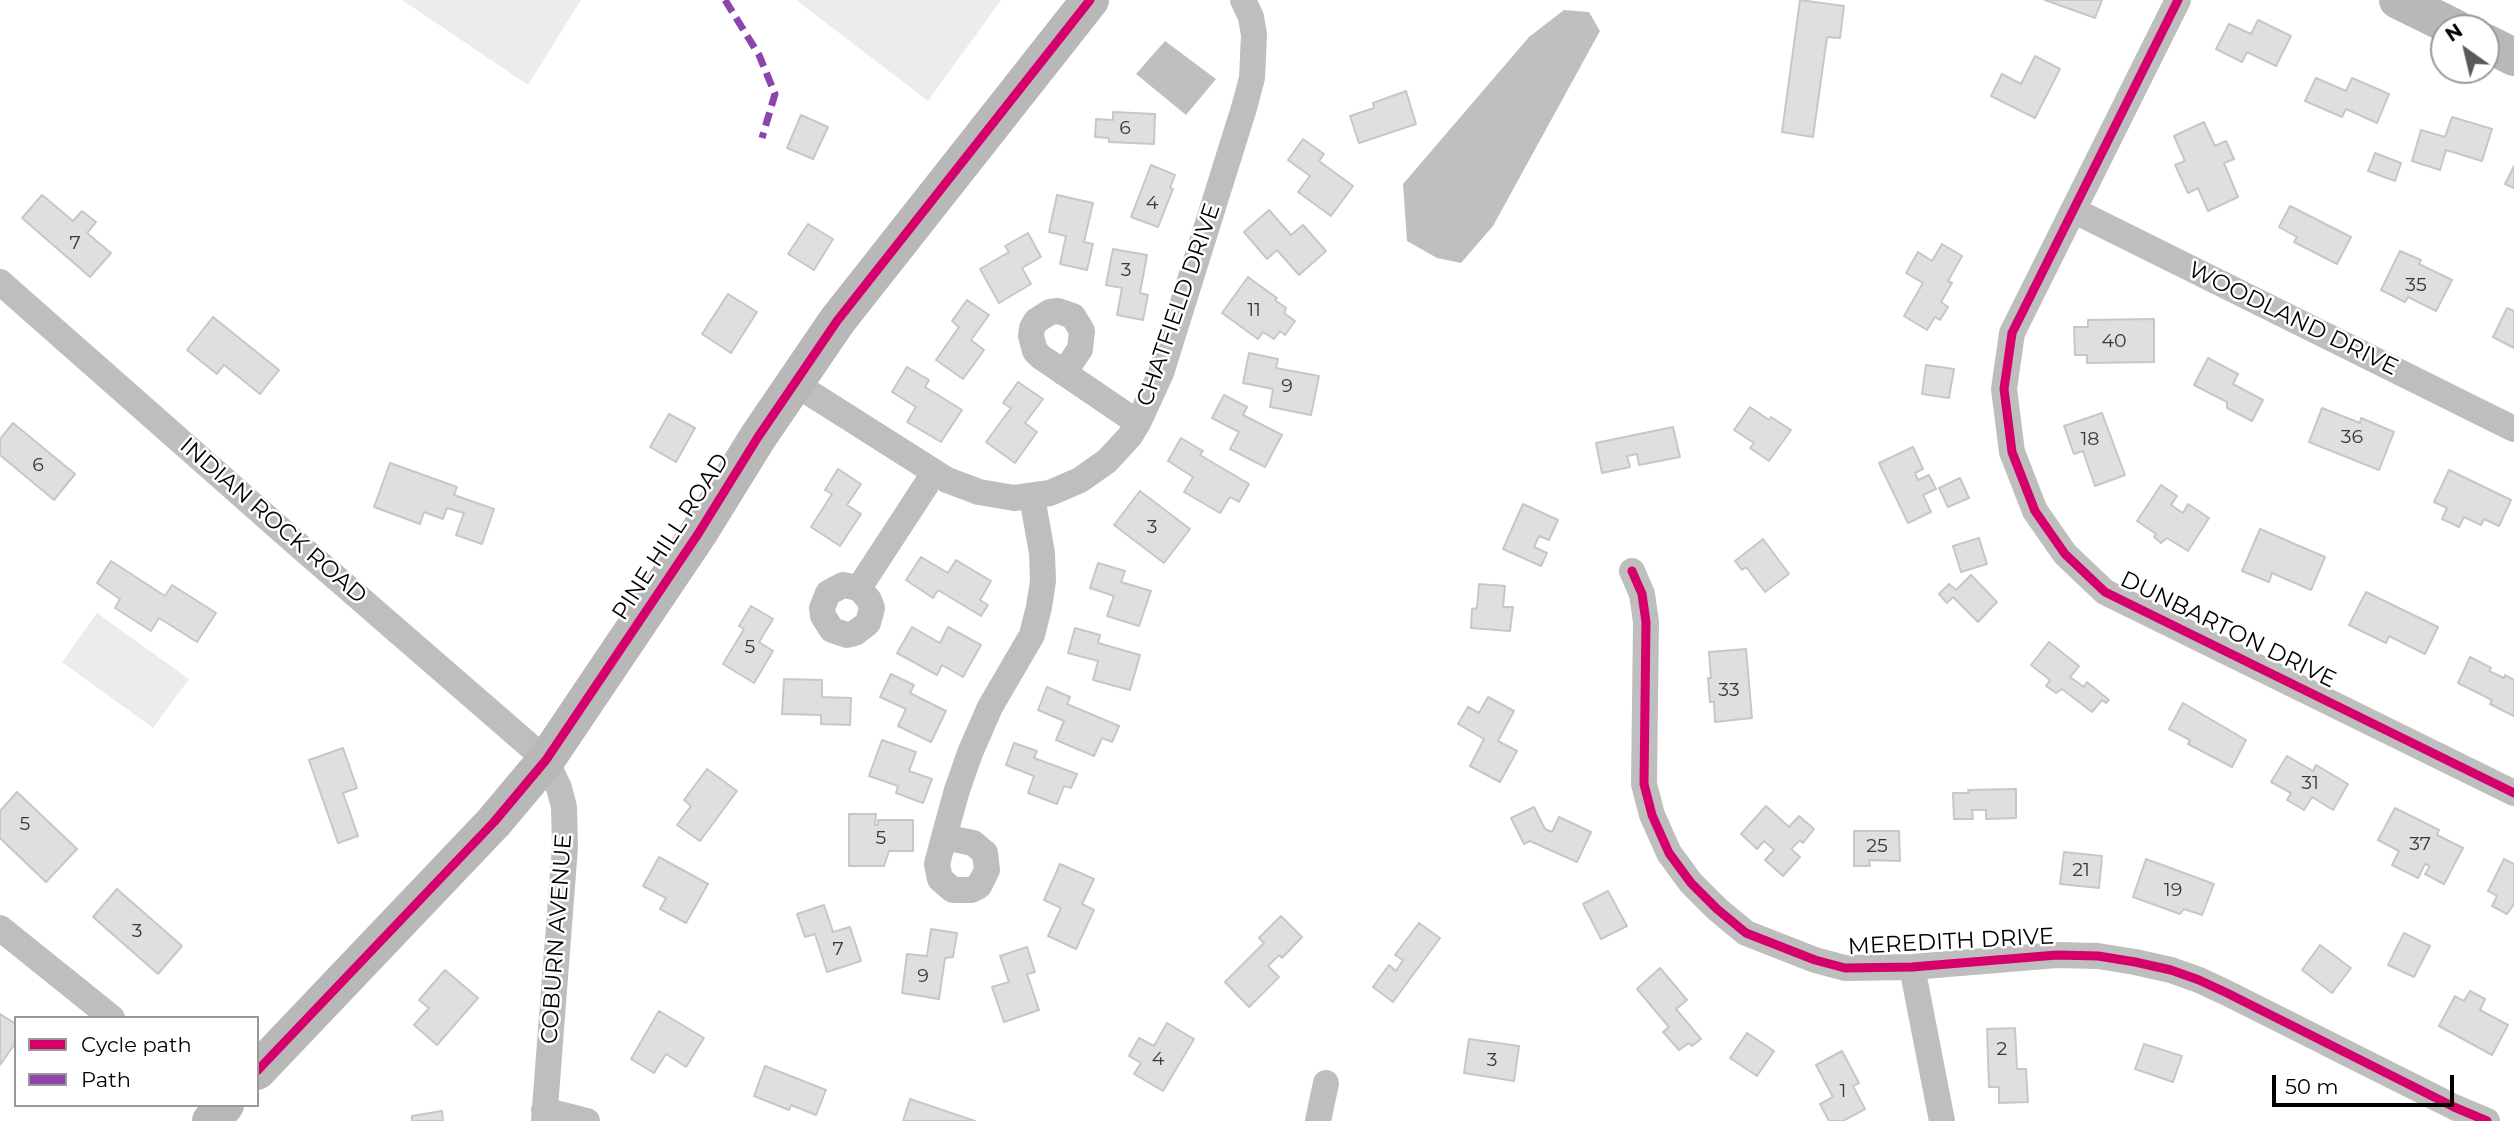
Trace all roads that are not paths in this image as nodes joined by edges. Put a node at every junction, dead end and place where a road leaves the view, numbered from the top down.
1 (1090, 0) edge
2 (2178, 0) edge
3 (2398, 0) edge
4 (1250, 2) edge
5 (2430, 16) edge
6 (2073, 210) junction
7 (0, 282) edge
8 (1064, 373) dead end
9 (794, 383) junction
10 (1138, 423) junction
11 (2514, 429) edge
12 (934, 472) junction
13 (1032, 497) junction
14 (1632, 571) dead end
15 (859, 588) dead end
16 (546, 760) junction
17 (2514, 793) edge
18 (944, 837) dead end
19 (0, 928) edge
20 (1912, 967) junction
21 (110, 1016) edge
22 (259, 1069) edge
23 (1326, 1083) dead end
24 (544, 1115) edge
25 (587, 1121) edge
26 (1318, 1121) edge
27 (1942, 1121) edge
28 (2487, 1121) edge

1 - 9 street, PINE HILL ROAD
2 - 6 street, DUNBARTON DRIVE
3 - 5 street
4 - 10 street, CHATFIELD DRIVE
6 - 11 street, WOODLAND DRIVE
6 - 17 street, DUNBARTON DRIVE
7 - 16 street, INDIAN ROCK ROAD
8 - 10 street
9 - 12 street, CHATFIELD DRIVE
9 - 16 street, PINE HILL ROAD
10 - 13 street, CHATFIELD DRIVE
12 - 13 street, CHATFIELD DRIVE
12 - 15 street
13 - 18 street
14 - 20 street, MEREDITH DRIVE
16 - 22 street, PINE HILL ROAD
16 - 24 street, COBURN AVENUE
19 - 21 street
20 - 27 street
20 - 28 street, MEREDITH DRIVE
23 - 26 street
24 - 25 street

